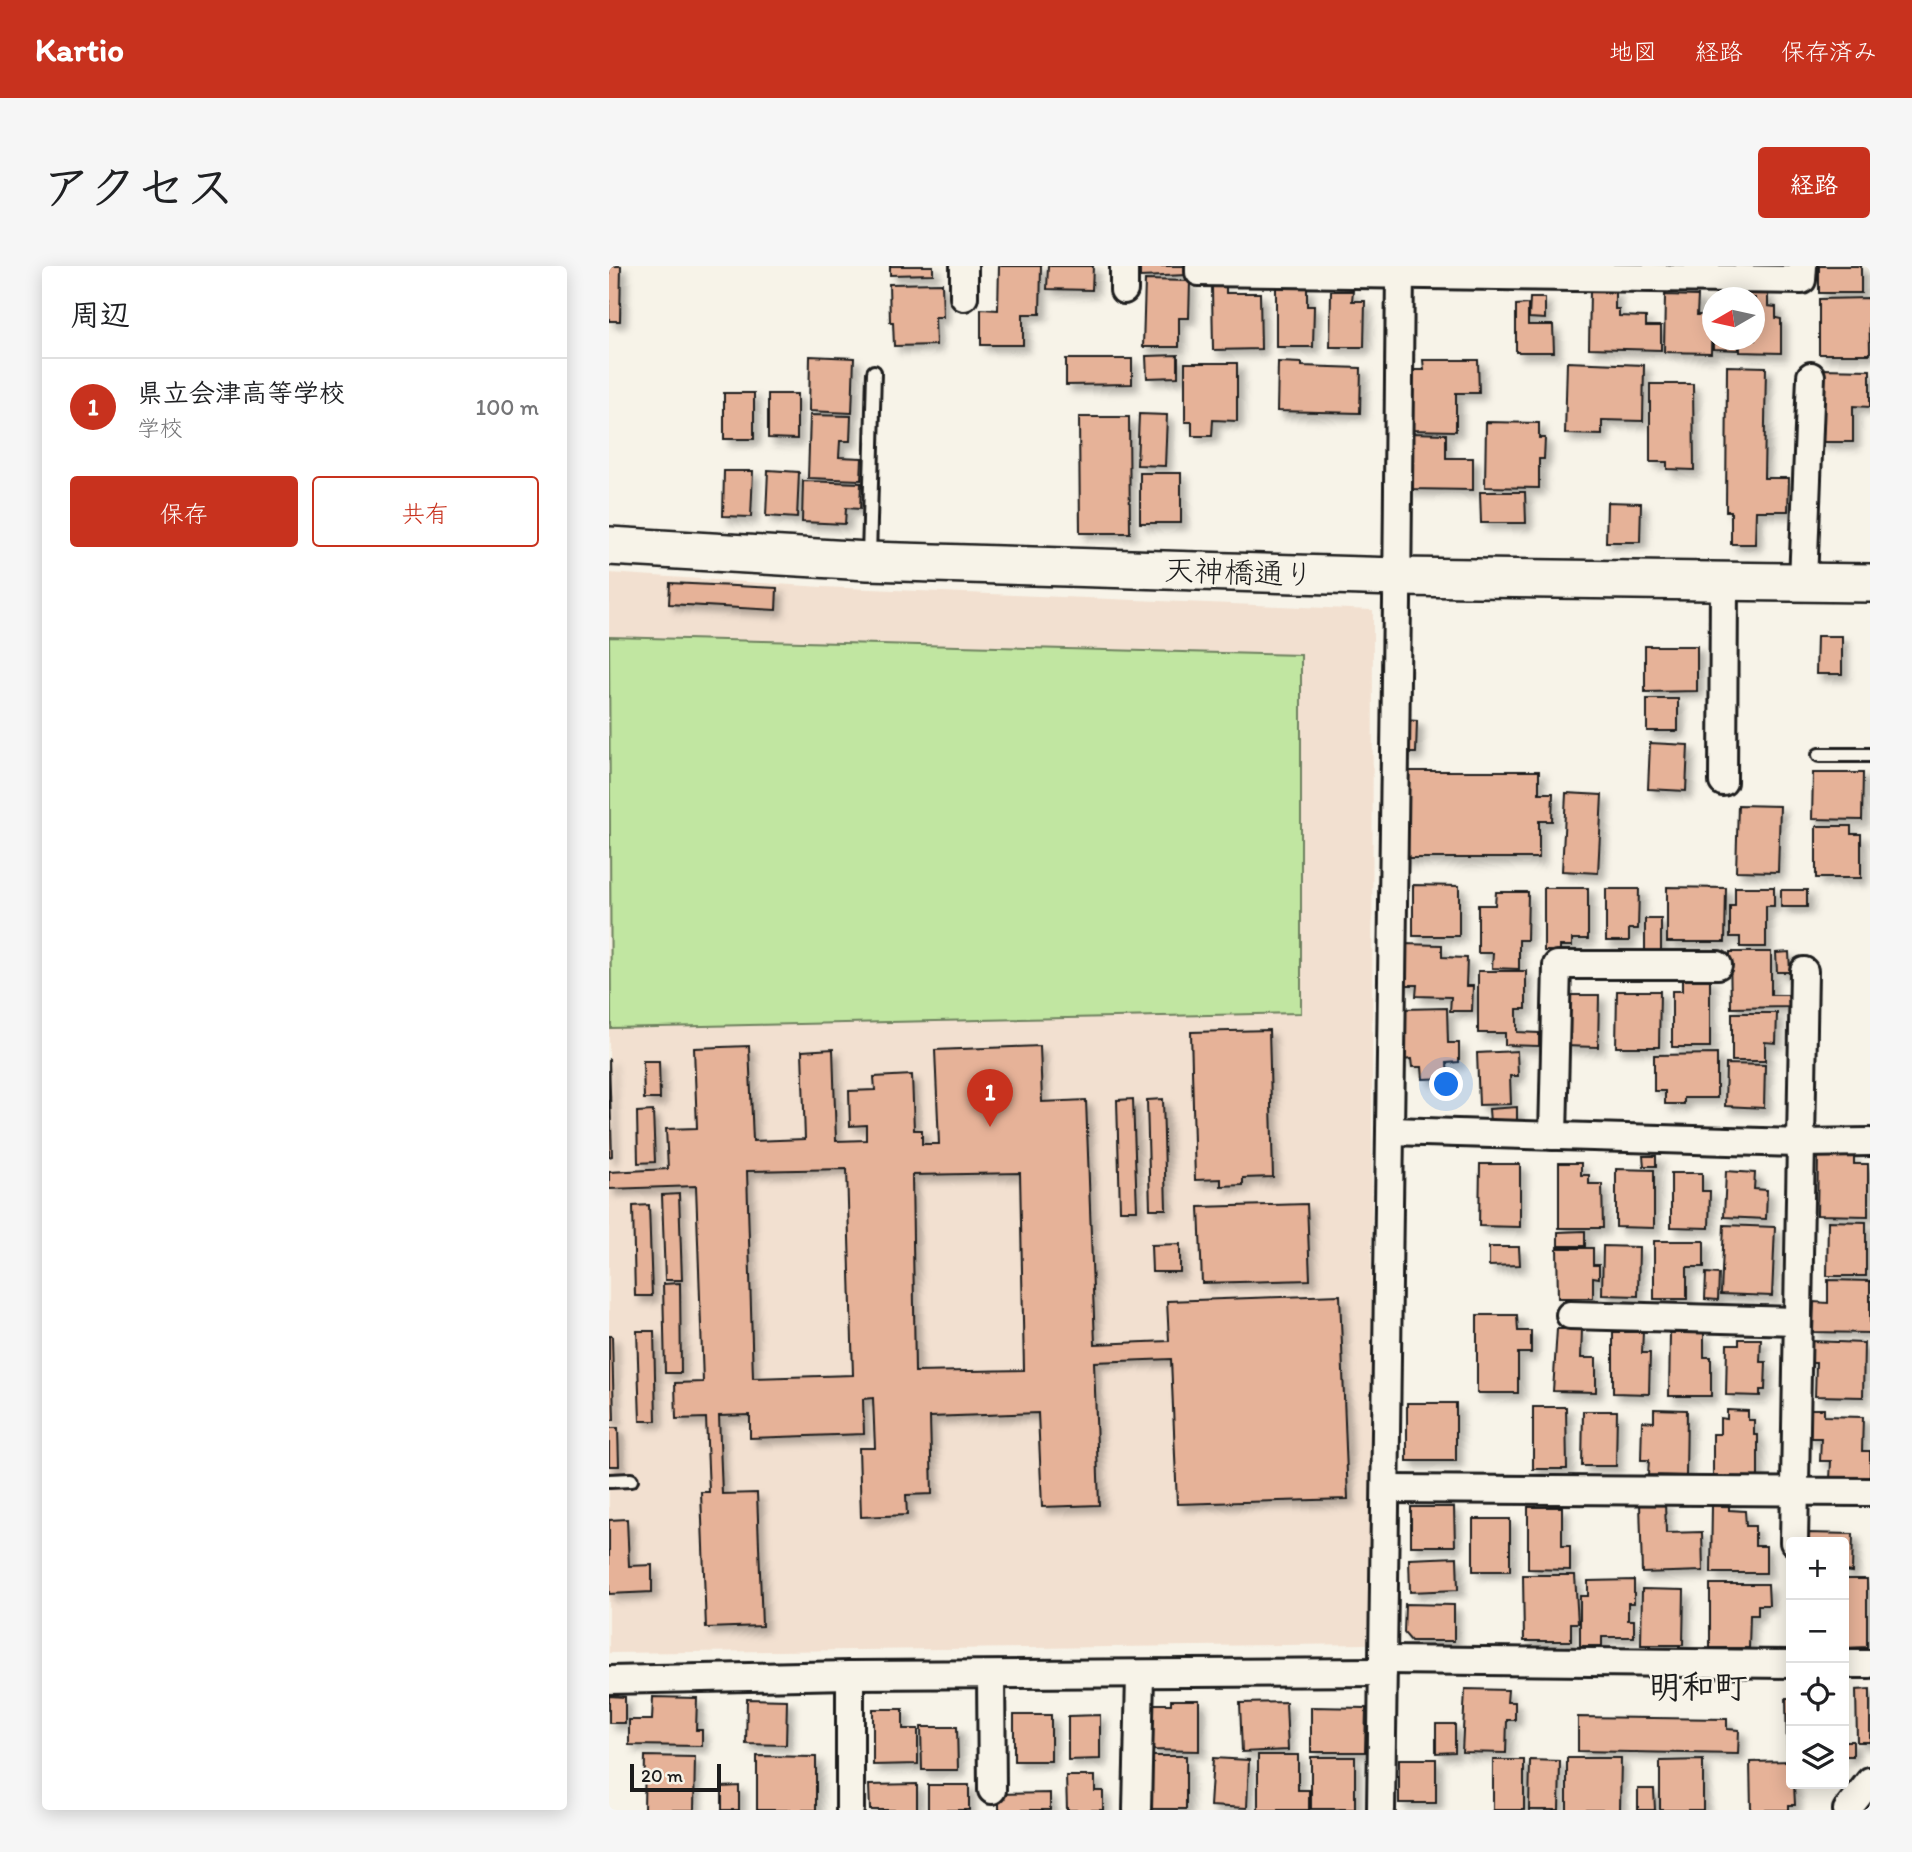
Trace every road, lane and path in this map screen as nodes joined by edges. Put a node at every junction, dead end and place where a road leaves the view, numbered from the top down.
1 (964, 266) edge
2 (1199, 266) edge
3 (1803, 266) edge
4 (1278, 270) edge
5 (1399, 271) edge
6 (964, 297) dead end
7 (874, 372) dead end
8 (1811, 376) dead end
9 (609, 546) edge
10 (868, 561) junction
11 (1398, 577) junction
12 (1724, 580) junction
13 (1803, 582) junction
14 (1870, 583) edge
15 (1819, 755) dead end
16 (1870, 755) edge
17 (1723, 782) dead end
18 (1718, 965) dead end
19 (1804, 971) dead end
20 (1390, 1131) junction
21 (1553, 1136) junction
22 (1870, 1142) edge
23 (1800, 1143) junction
24 (1570, 1315) dead end
25 (1796, 1321) junction
26 (609, 1480) edge
27 (631, 1480) dead end
28 (1386, 1489) junction
29 (1870, 1492) edge
30 (1794, 1493) junction
31 (1794, 1537) edge
32 (1786, 1664) edge
33 (1849, 1664) edge
34 (1870, 1664) edge
35 (1383, 1666) junction
36 (850, 1675) junction
37 (991, 1675) junction
38 (1140, 1675) junction
39 (609, 1680) edge
40 (1870, 1782) edge
41 (992, 1790) dead end
42 (850, 1810) edge
43 (1137, 1810) edge
44 (1381, 1810) edge
45 (1847, 1810) edge

1 - 6 street
2 - 4 street
3 - 5 street
4 - 5 street
5 - 11 street
7 - 10 lane
8 - 13 street
9 - 10 street, 天神橋通り
10 - 11 street, 天神橋通り
11 - 12 street, 天神橋通り
11 - 20 street
12 - 13 street, 天神橋通り
12 - 17 street
13 - 14 street, 天神橋通り
15 - 16 lane
18 - 21 street
19 - 23 street
20 - 21 street
20 - 28 street
21 - 23 street
22 - 23 street
23 - 25 street
24 - 25 street
25 - 30 street
26 - 27 lane
28 - 30 street
28 - 35 street
29 - 30 street
30 - 31 street
32 - 35 street
33 - 34 street
35 - 38 street
35 - 44 street
36 - 37 street
36 - 39 street
36 - 42 street
37 - 38 street
37 - 41 street
38 - 43 street
40 - 45 street

